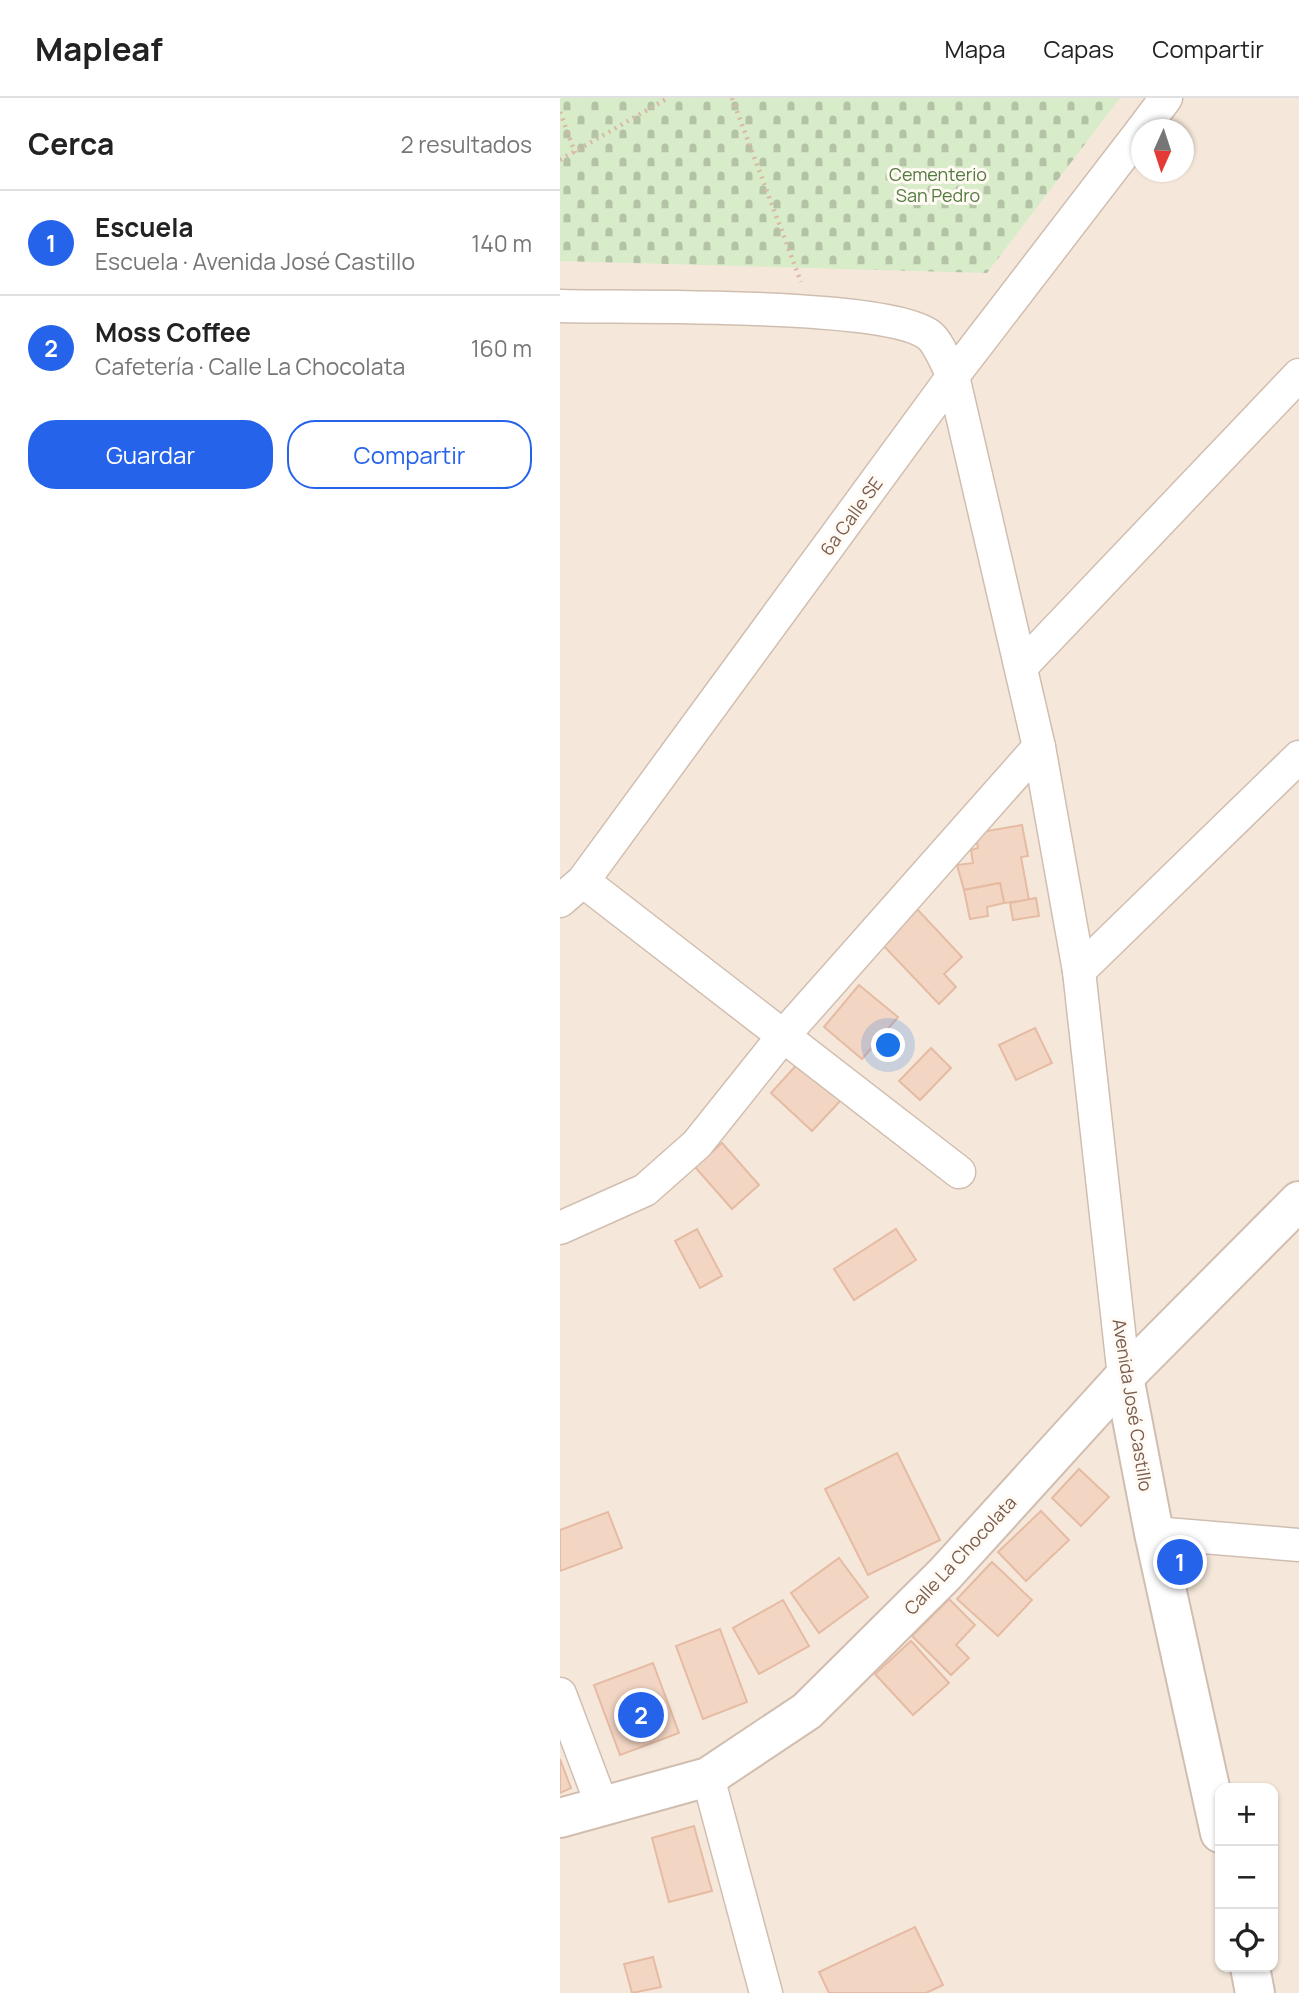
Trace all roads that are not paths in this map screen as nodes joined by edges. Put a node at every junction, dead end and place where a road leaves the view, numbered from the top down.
1 (1166, 98) edge
2 (1150, 119) edge
3 (1131, 144) edge
4 (560, 306) edge
5 (1299, 374) edge
6 (953, 376) junction
7 (1022, 666) junction
8 (1039, 747) junction
9 (1299, 757) edge
10 (572, 890) edge
11 (1079, 971) junction
12 (785, 1035) junction
13 (959, 1172) dead end
14 (1299, 1201) edge
15 (560, 1228) edge
16 (1125, 1377) junction
17 (1154, 1533) junction
18 (1299, 1545) edge
19 (560, 1694) edge
20 (708, 1777) junction
21 (603, 1808) junction
22 (1215, 1810) edge
23 (560, 1818) edge
24 (1251, 1972) edge
25 (766, 1993) edge
26 (1255, 1993) edge

1 - 2 street, 6a Calle SE
3 - 6 street, 6a Calle SE
4 - 6 street, Avenida José Castillo
5 - 7 street
6 - 7 street, Avenida José Castillo
6 - 10 street, 6a Calle SE
7 - 8 street, Avenida José Castillo
8 - 11 street, Avenida José Castillo
8 - 12 street
9 - 11 street
10 - 12 street
11 - 16 street, Avenida José Castillo
12 - 13 street
12 - 15 street
14 - 16 street, Calle La Chocolata
16 - 17 street, Avenida José Castillo
16 - 20 street, Calle La Chocolata
17 - 18 street
17 - 22 street, Avenida José Castillo
19 - 21 street
20 - 21 street, Calle La Chocolata
20 - 25 street
21 - 23 street, Calle La Chocolata
24 - 26 street

